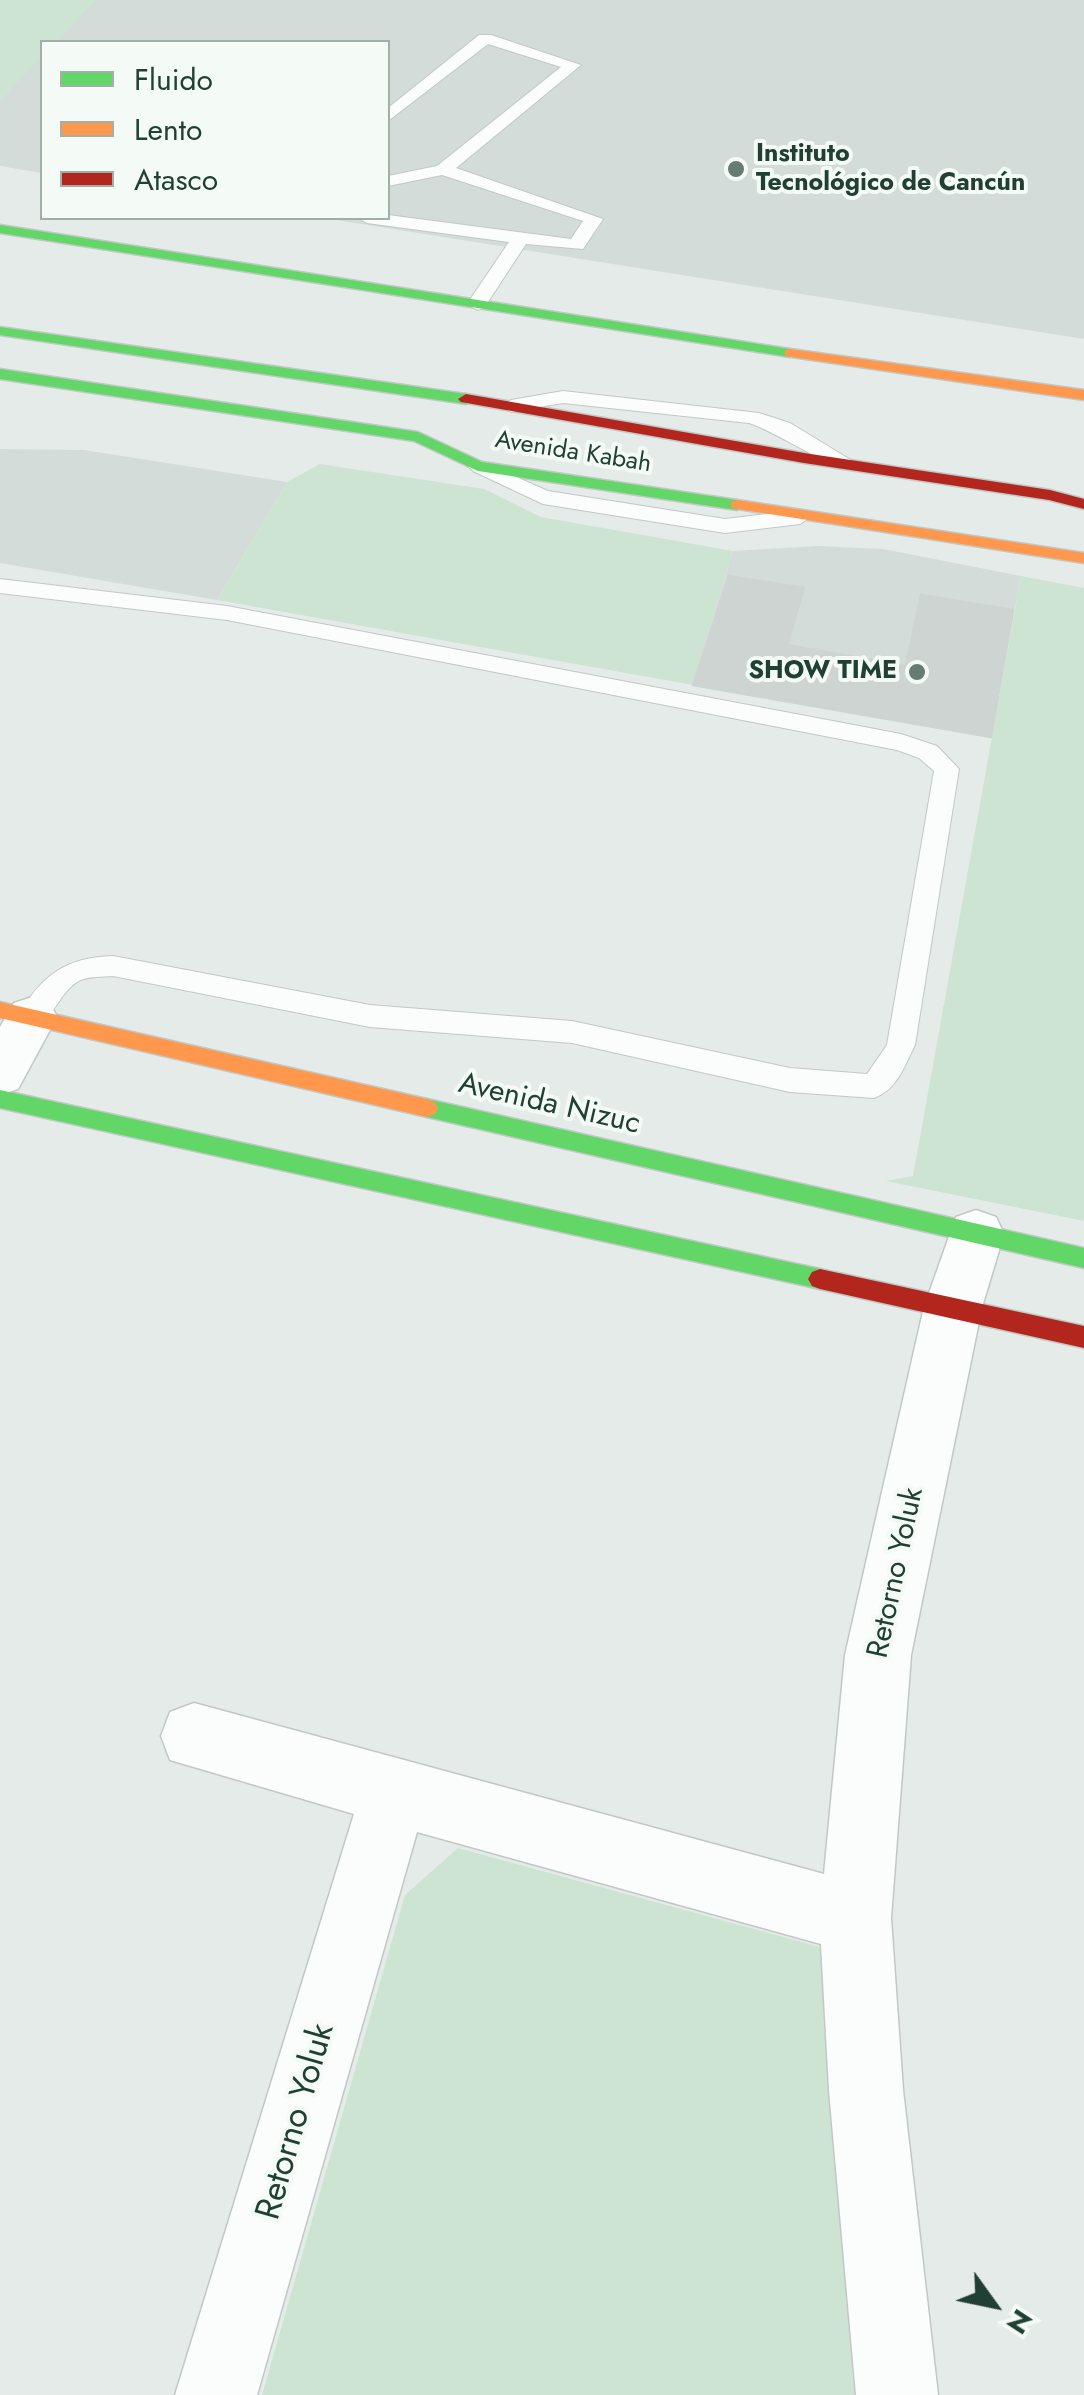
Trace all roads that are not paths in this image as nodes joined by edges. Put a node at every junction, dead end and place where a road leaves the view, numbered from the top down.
1 (390, 114) edge
2 (443, 170) junction
3 (390, 181) edge
4 (382, 220) edge
5 (0, 229) edge
6 (520, 239) junction
7 (126, 251) junction
8 (36, 258) dead end
9 (477, 304) junction
10 (0, 331) edge
11 (0, 374) edge
12 (1084, 395) edge
13 (123, 416) dead end
14 (418, 437) junction
15 (1084, 504) edge
16 (1084, 558) edge
17 (0, 586) edge
18 (16, 1014) edge
19 (0, 1074) edge
20 (0, 1100) edge
21 (976, 1234) junction
22 (1084, 1258) edge
23 (953, 1307) junction
24 (1084, 1337) edge
25 (194, 1736) dead end
26 (395, 1791) junction
27 (855, 1918) junction
28 (216, 2395) edge
29 (897, 2395) edge

1 - 2 lane
2 - 3 lane
2 - 6 lane
4 - 6 lane
5 - 7 main road
6 - 9 lane
7 - 8 main road
7 - 9 main road
9 - 12 main road
10 - 15 main road, Avenida Kabah
11 - 14 main road, Avenida Kabah
13 - 14 main road
14 - 16 main road, Avenida Kabah
17 - 18 lane
18 - 19 street
18 - 21 main road, Avenida Nizuc
20 - 23 main road
21 - 22 main road, Avenida Nizuc
21 - 23 street, Retorno Yoluk
23 - 24 main road
23 - 27 street, Retorno Yoluk
25 - 26 street
26 - 27 street
26 - 28 street, Retorno Yoluk
27 - 29 street, Retorno Yoluk

